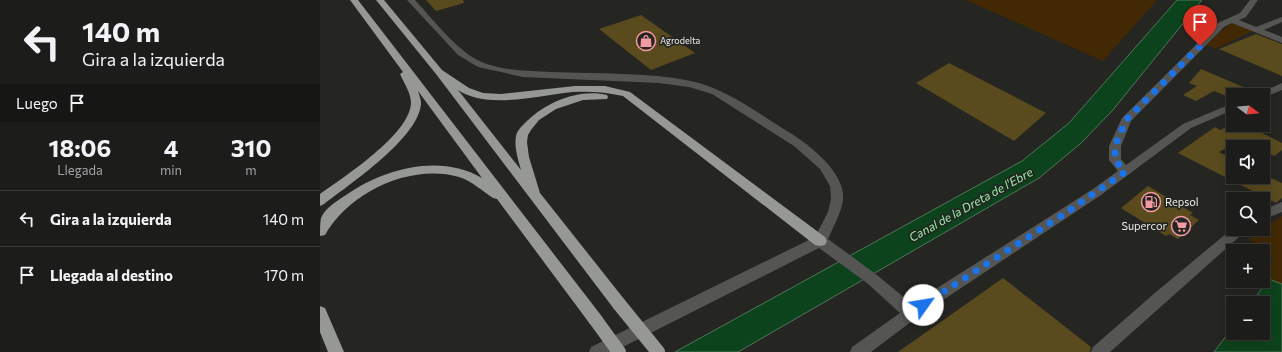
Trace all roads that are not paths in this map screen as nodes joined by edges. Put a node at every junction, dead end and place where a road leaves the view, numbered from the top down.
1 (354, 0) edge
2 (380, 0) edge
3 (411, 0) edge
4 (1254, 0) edge
5 (1282, 19) edge
6 (1232, 20) junction
7 (1256, 30) junction
8 (1282, 40) edge
9 (399, 60) junction
10 (439, 72) junction
11 (1282, 86) edge
12 (1270, 91) edge
13 (643, 107) junction
14 (1226, 109) edge
15 (1125, 172) junction
16 (504, 199) junction
17 (538, 200) junction
18 (320, 201) edge
19 (1282, 206) edge
20 (1270, 212) edge
21 (320, 231) edge
22 (1233, 236) edge
23 (820, 241) junction
24 (320, 313) edge
25 (911, 313) junction
26 (336, 352) edge
27 (597, 352) edge
28 (619, 352) edge
29 (658, 352) edge
30 (858, 352) edge
31 (1099, 352) edge

1 - 9 highway
2 - 10 highway
3 - 23 street
4 - 6 street
5 - 7 street
6 - 7 street
6 - 15 street
7 - 8 street
9 - 16 highway
9 - 18 highway
10 - 13 highway
10 - 17 highway
11 - 12 street
13 - 17 highway
13 - 23 highway
14 - 15 street
15 - 25 street
16 - 21 highway
16 - 28 highway, bridge
17 - 29 highway, bridge
19 - 20 street
22 - 31 street
23 - 25 street
23 - 27 street
24 - 26 highway
25 - 30 street

